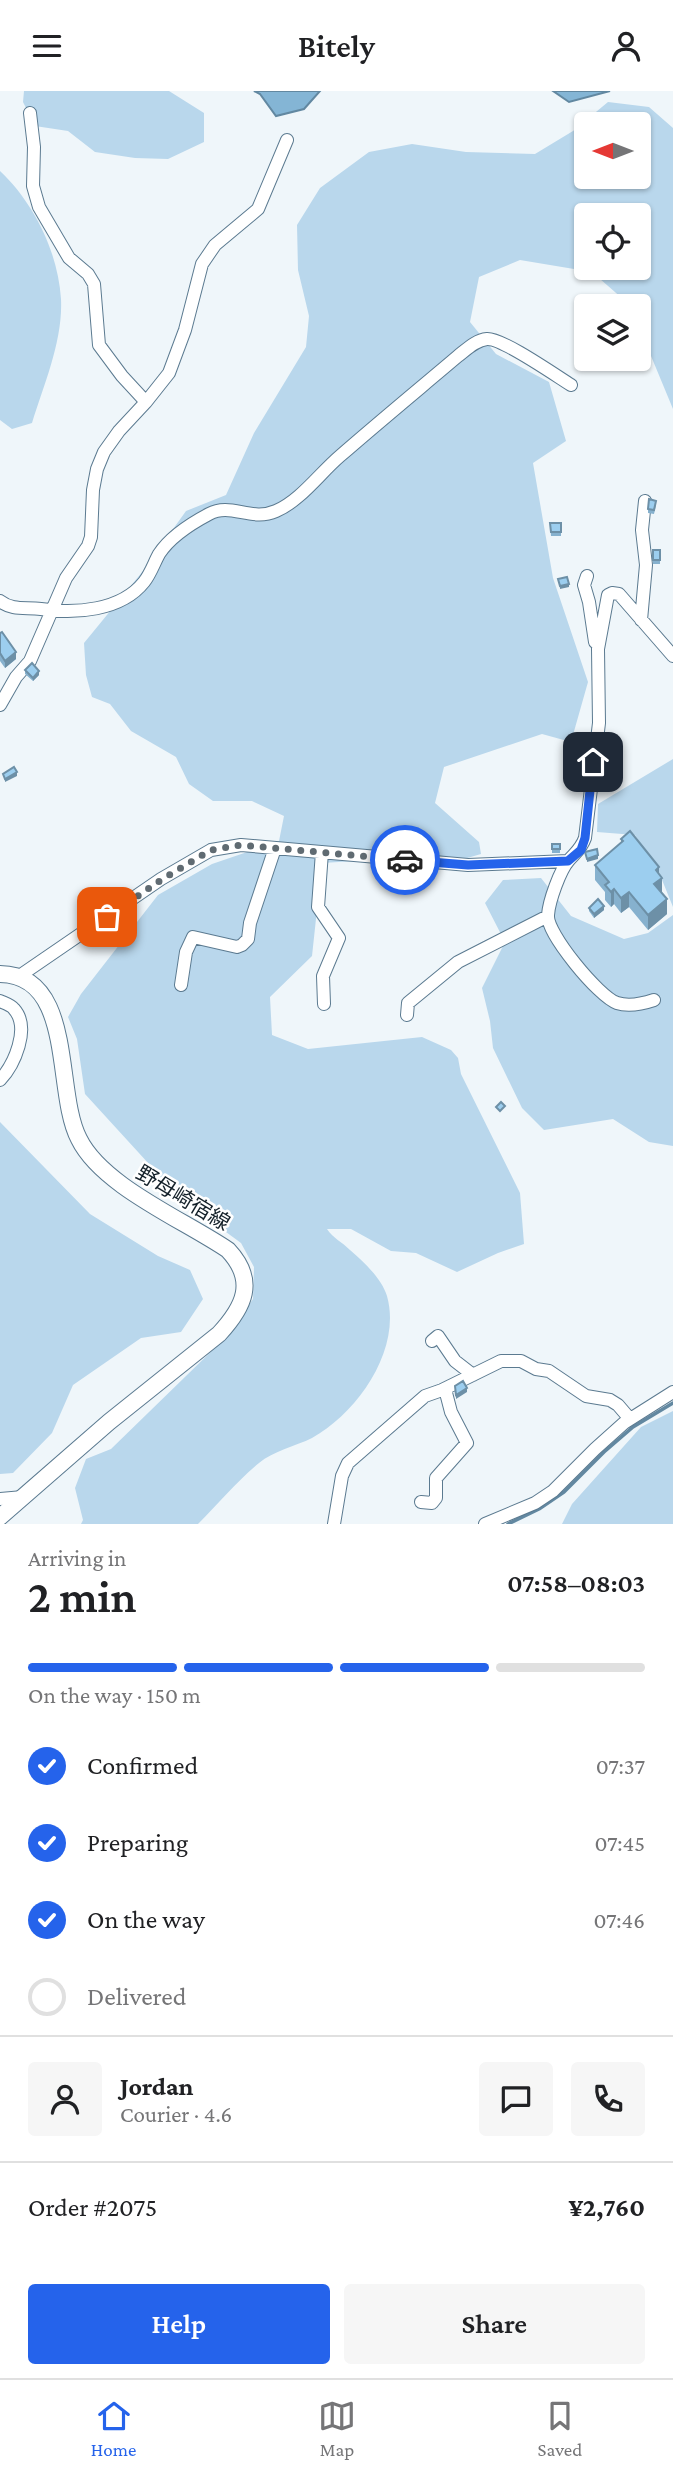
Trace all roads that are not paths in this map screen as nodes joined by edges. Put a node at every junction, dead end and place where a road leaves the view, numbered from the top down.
1 (30, 113) dead end
2 (287, 140) dead end
3 (571, 385) dead end
4 (146, 402) junction
5 (645, 501) dead end
6 (587, 576) dead end
7 (0, 601) edge
8 (51, 611) junction
9 (641, 620) junction
10 (598, 649) junction
11 (673, 656) edge
12 (0, 705) edge
13 (275, 848) junction
14 (322, 852) junction
15 (568, 861) junction
16 (548, 916) junction
17 (0, 974) edge
18 (18, 977) junction
19 (181, 985) dead end
20 (654, 1000) dead end
21 (0, 1001) edge
22 (324, 1004) dead end
23 (407, 1015) dead end
24 (0, 1080) edge
25 (432, 1341) dead end
26 (473, 1375) junction
27 (445, 1389) junction
28 (673, 1392) edge
29 (631, 1419) junction
30 (23, 1497) junction
31 (0, 1499) edge
32 (421, 1502) dead end
33 (0, 1517) edge
34 (334, 1524) edge
35 (485, 1524) edge

1 - 4 street
2 - 4 street
3 - 8 street
4 - 8 street
5 - 9 street
6 - 10 street
7 - 8 street
8 - 12 street
9 - 10 street
9 - 11 street
10 - 15 street
13 - 14 street
13 - 18 street
13 - 19 street
14 - 15 street
14 - 22 street
15 - 16 street
16 - 20 street
16 - 23 street
17 - 18 main road, 野母崎宿線
18 - 30 main road, 野母崎宿線
21 - 24 street
25 - 26 street
26 - 27 street
26 - 29 street
27 - 32 street
27 - 34 street
28 - 29 street
29 - 35 street
30 - 31 street
30 - 33 main road, 野母崎宿線

